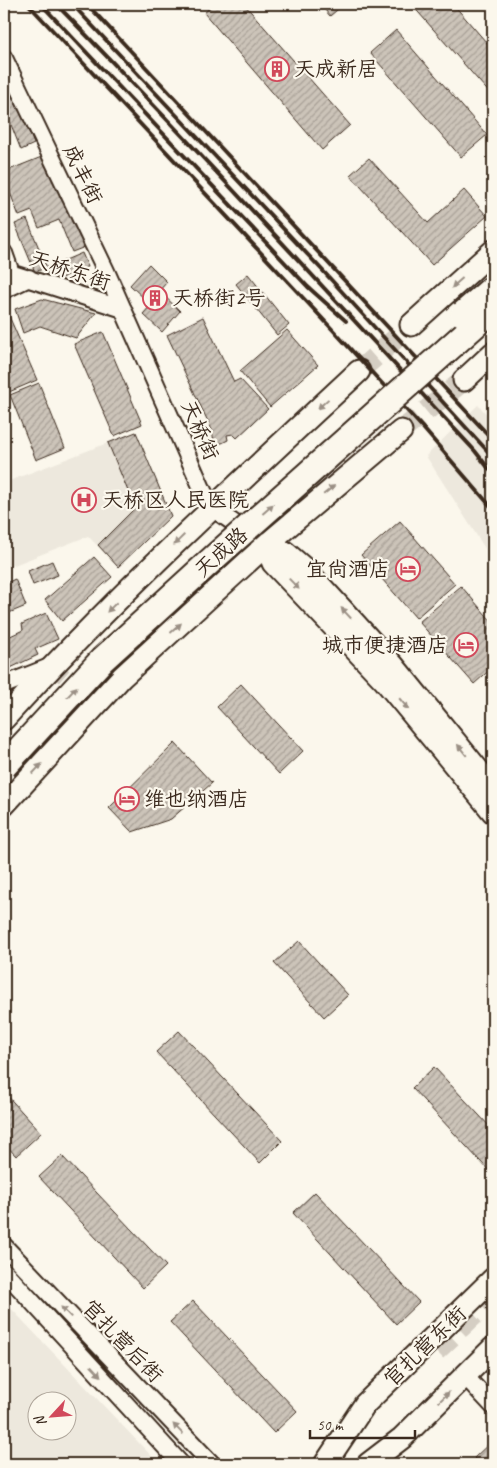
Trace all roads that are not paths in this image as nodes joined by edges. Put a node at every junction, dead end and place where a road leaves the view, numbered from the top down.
1 (4, 58) edge
2 (493, 251) edge
3 (4, 253) edge
4 (7, 272) edge
5 (29, 278) junction
6 (493, 288) edge
7 (4, 290) edge
8 (493, 308) edge
9 (123, 309) junction
10 (411, 325) tunnel mouth
11 (493, 353) edge
12 (359, 371) tunnel mouth
13 (464, 380) tunnel mouth
14 (401, 432) tunnel mouth
15 (212, 508) junction
16 (266, 545) junction
17 (52, 666) junction
18 (4, 685) edge
19 (4, 719) edge
20 (4, 744) edge
21 (4, 766) edge
22 (493, 788) edge
23 (4, 805) edge
24 (493, 812) edge
25 (4, 1246) edge
26 (4, 1271) edge
27 (493, 1279) edge
28 (493, 1348) edge
29 (436, 1351) tunnel mouth
30 (465, 1376) junction
31 (493, 1406) edge
32 (181, 1464) edge
33 (212, 1464) edge
34 (325, 1464) edge
35 (368, 1464) edge

1 - 9 street, 成丰街
2 -> 10 main road
3 - 4 street
4 - 5 street, 天桥东街
5 - 7 street
5 - 9 street, 天桥东街
6 - 20 highway, 天成路, bridge
21 -> 8 highway, 天成路, bridge
9 - 15 street, 天桥街
11 - 13 main road
12 -> 15 main road, 天成路
16 -> 14 main road, 天成路
15 - 16 street
15 -> 17 main road, 天成路
22 -> 16 main road
23 -> 16 main road, 天成路
16 -> 24 main road
17 - 18 street
17 - 19 main road, 天成路
33 -> 25 street, 官扎营后街
26 -> 32 street, 官扎营后街
27 - 34 main road, 官扎营东街
28 - 30 main road
29 - 34 main road
30 - 31 street
35 -> 30 main road

